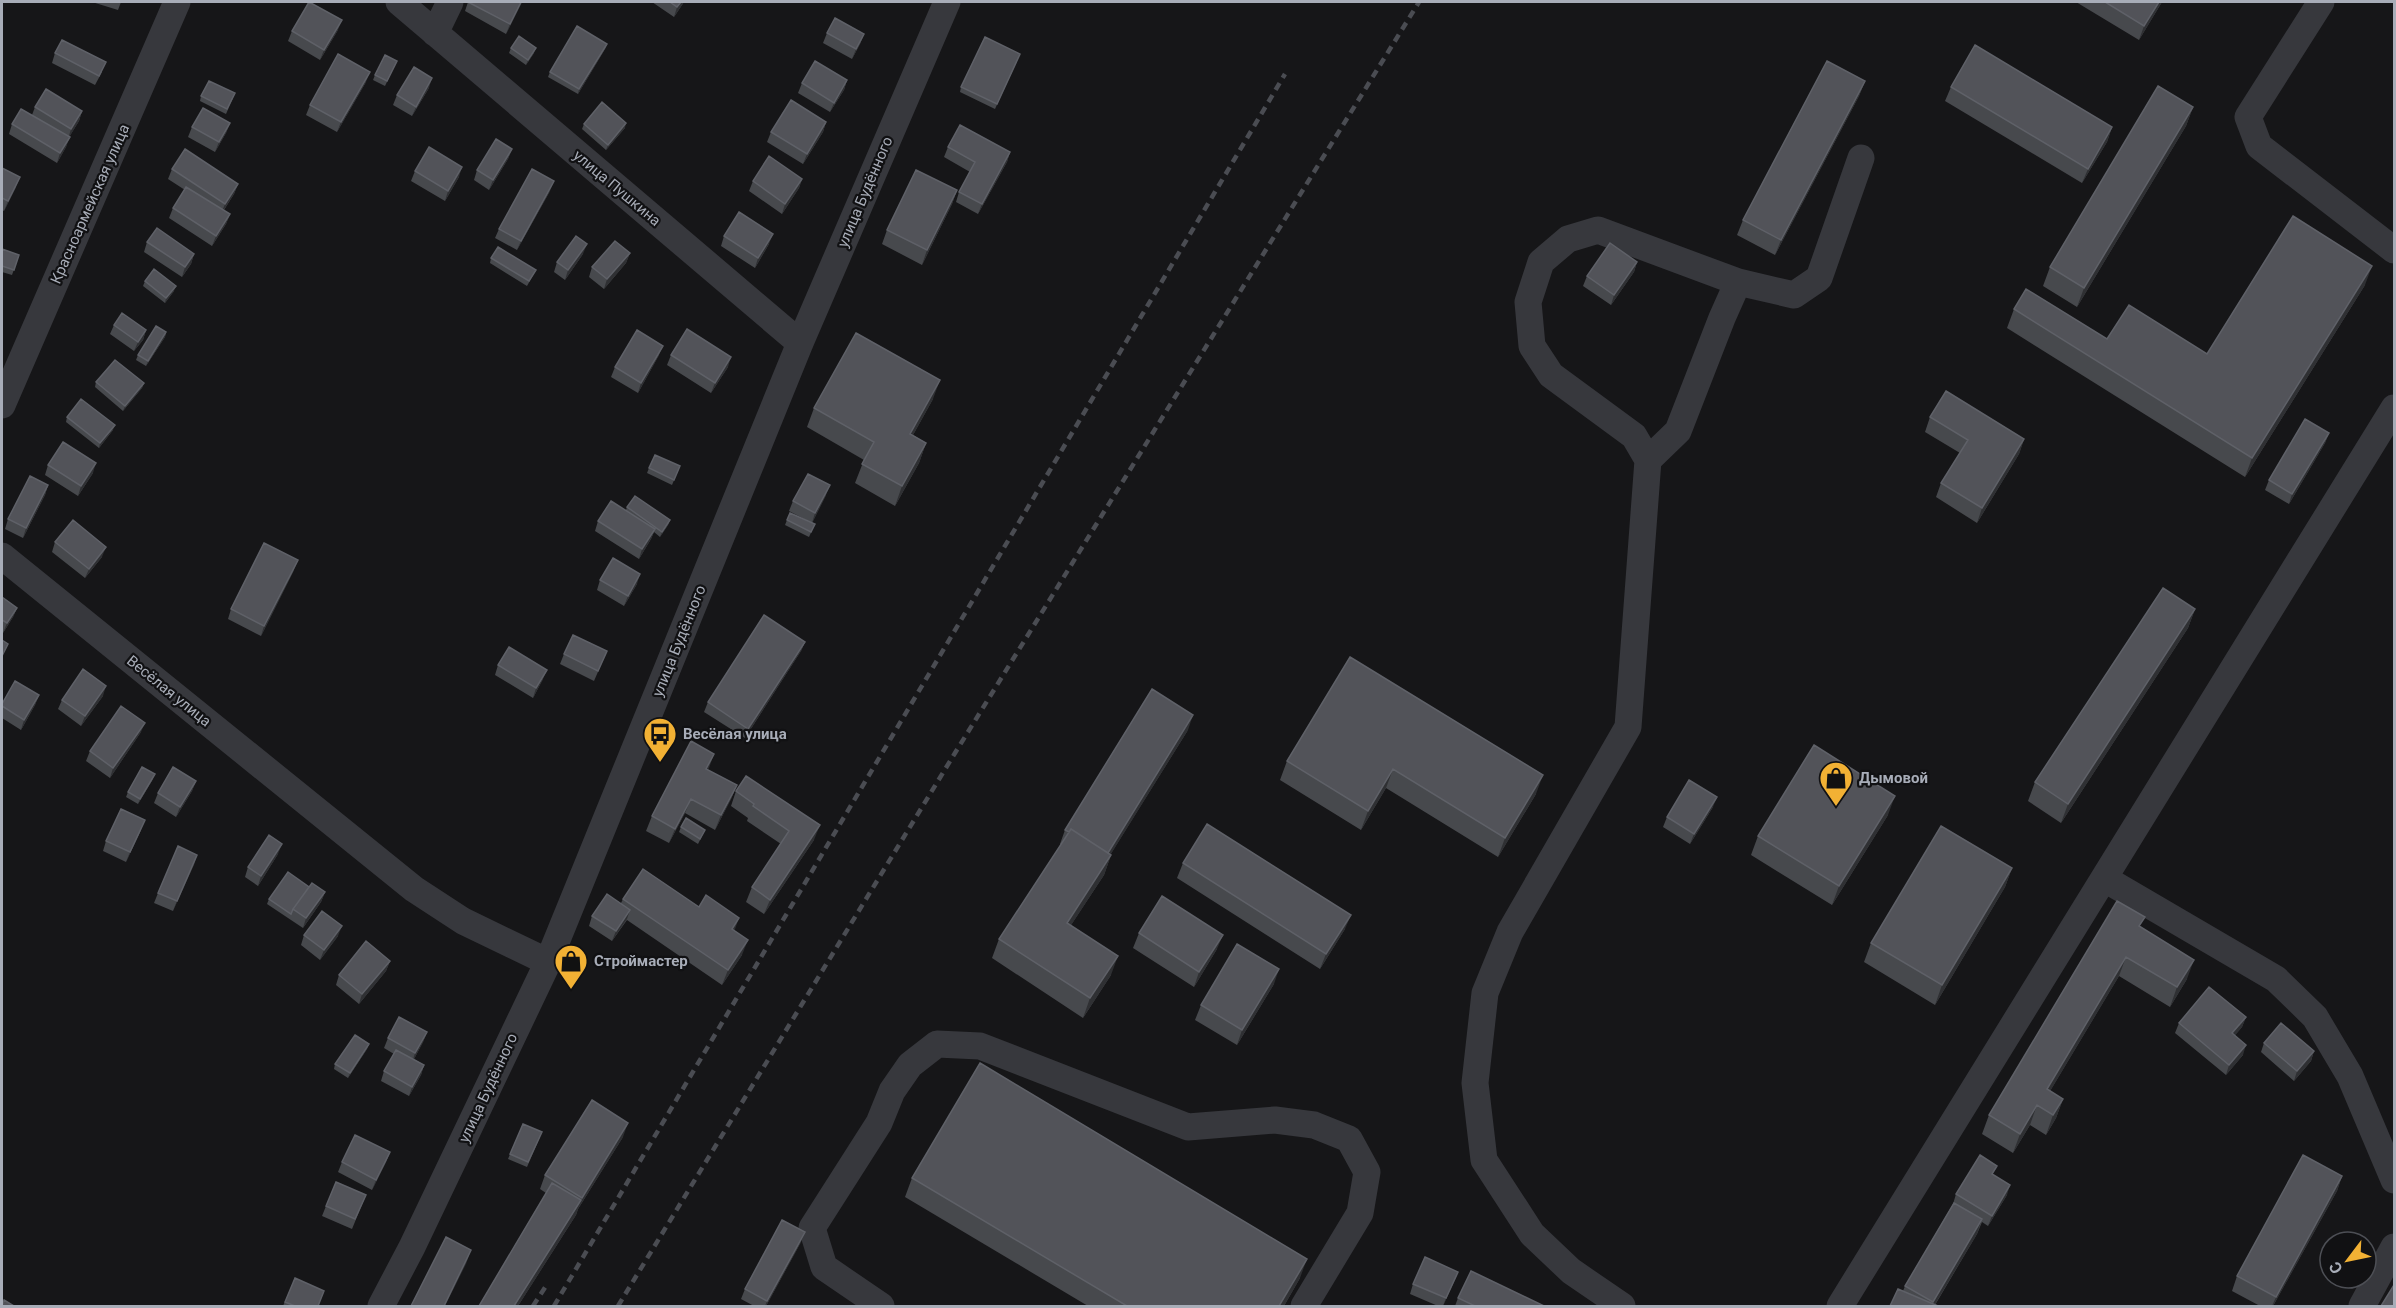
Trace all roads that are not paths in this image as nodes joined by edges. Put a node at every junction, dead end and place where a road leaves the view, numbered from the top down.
1 (177, 2) edge
2 (399, 2) edge
3 (450, 2) edge
4 (946, 2) edge
5 (2321, 2) edge
6 (435, 33) junction
7 (1861, 158) dead end
8 (2394, 250) edge
9 (1738, 282) junction
10 (800, 343) junction
11 (2, 405) edge
12 (2394, 408) edge
13 (1648, 460) junction
14 (2, 556) edge
15 (2105, 879) junction
16 (548, 962) junction
17 (2394, 1180) edge
18 (2394, 1247) edge
19 (381, 1306) edge
20 (881, 1306) edge
21 (1304, 1306) edge
22 (1622, 1306) edge
23 (1840, 1306) edge
24 (2362, 1306) edge

1 - 11 street, Красноармейская улица
2 - 6 street, улица Пушкина
3 - 6 street
4 - 10 street, улица Будённого
5 - 8 street
6 - 10 street, улица Пушкина
7 - 9 street
9 - 13 street
9 - 13 street
10 - 16 street, улица Будённого
12 - 15 street
13 - 22 street
14 - 16 street, Весёлая улица
15 - 17 street
15 - 23 street
16 - 19 street, улица Будённого
18 - 24 street
20 - 21 street

